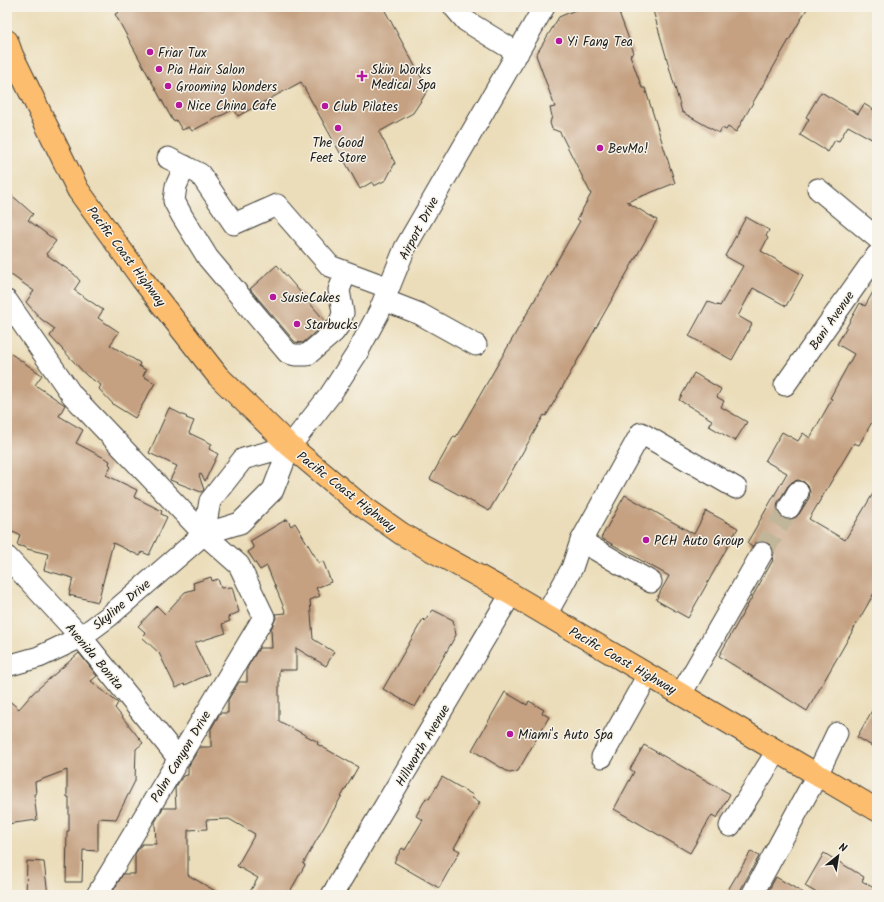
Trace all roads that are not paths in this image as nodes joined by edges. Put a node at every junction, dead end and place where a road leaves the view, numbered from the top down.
1 (454, 7) edge
2 (544, 7) edge
3 (7, 41) edge
4 (518, 53) junction
5 (818, 188) dead end
6 (877, 238) edge
7 (877, 255) edge
8 (346, 272) junction
9 (386, 294) junction
10 (7, 301) edge
11 (476, 345) dead end
12 (785, 385) dead end
13 (290, 446) junction
14 (736, 488) dead end
15 (204, 534) junction
16 (580, 541) junction
17 (762, 553) tunnel mouth
18 (7, 557) edge
19 (651, 582) dead end
20 (511, 594) junction
21 (546, 615) junction
22 (81, 637) junction
23 (7, 666) edge
24 (648, 675) junction
25 (681, 694) junction
26 (837, 733) dead end
27 (777, 751) junction
28 (602, 757) dead end
29 (178, 758) junction
30 (817, 775) junction
31 (877, 809) edge
32 (730, 826) dead end
33 (97, 895) edge
34 (332, 895) edge
35 (752, 895) edge

1 - 4 street
2 - 4 street, Airport Drive
3 - 13 highway, Pacific Coast Highway
4 - 9 street, Airport Drive
5 - 6 street
7 - 12 street, Bani Avenue
8 - 8 street
8 - 9 street
9 - 11 street
9 - 13 street, Airport Drive
10 - 15 street
13 - 15 street, Skyline Drive
13 - 15 street
13 - 20 highway, Pacific Coast Highway
14 - 16 street
15 - 22 street, Skyline Drive
15 - 29 street, Palm Canyon Drive
16 - 19 street
16 - 21 street
17 - 25 street
18 - 22 street, Avenida Bonita
20 - 21 highway, Pacific Coast Highway
20 - 34 street, Hillworth Avenue
21 - 24 highway, Pacific Coast Highway
22 - 23 street, Skyline Drive
22 - 29 street, Avenida Bonita
24 - 25 highway, Pacific Coast Highway
24 - 28 street
25 - 27 highway, Pacific Coast Highway
26 - 30 street
27 - 30 highway, Pacific Coast Highway
27 - 32 street
29 - 33 street, Palm Canyon Drive
30 - 31 highway, Pacific Coast Highway
30 - 35 street

